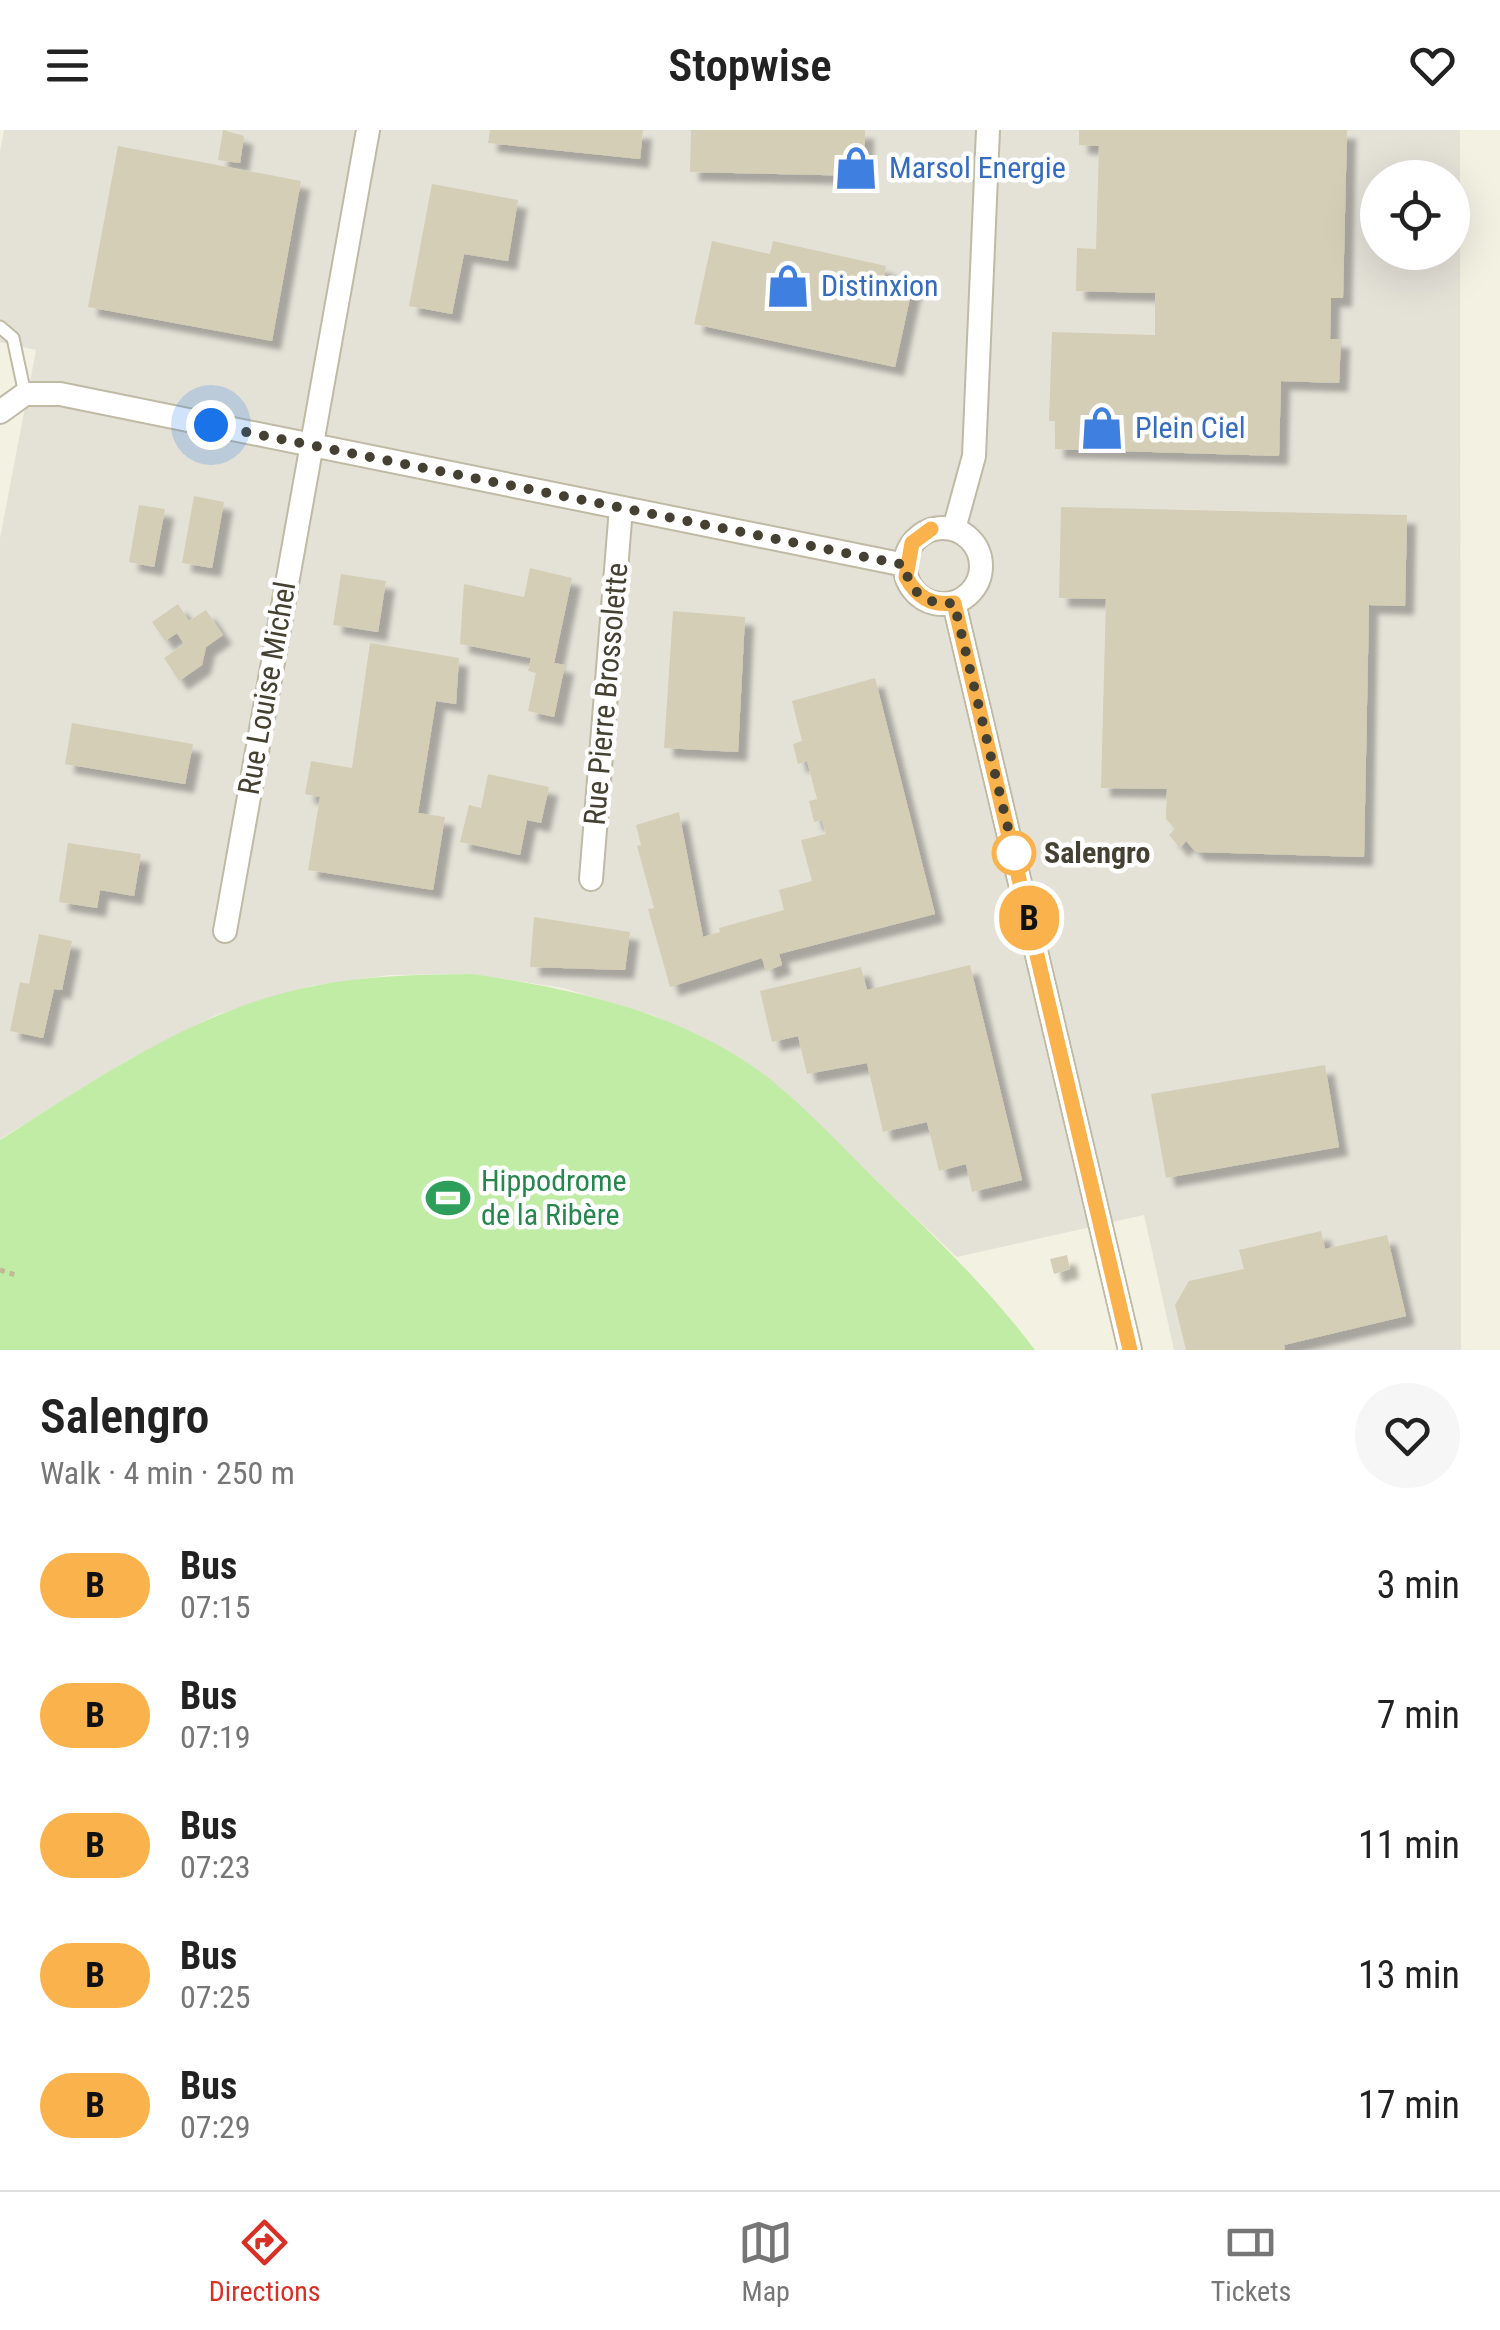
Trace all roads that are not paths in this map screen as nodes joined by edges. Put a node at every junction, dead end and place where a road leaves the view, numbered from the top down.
1 (368, 130) edge
2 (988, 130) edge
3 (0, 326) edge
4 (25, 394) junction
5 (0, 412) edge
6 (310, 445) junction
7 (621, 508) junction
8 (954, 529) junction
9 (905, 565) junction
10 (954, 603) junction
11 (591, 879) dead end
12 (225, 931) dead end
13 (1130, 1350) edge

1 - 6 street, Rue Louise Michel
2 - 8 street
3 - 4 lane
4 - 5 street
4 - 6 street
6 - 7 street
6 - 12 street, Rue Louise Michel
7 - 9 street
7 - 11 street, Rue Pierre Brossolette
8 - 9 street
8 - 10 street
9 - 10 street
10 - 13 street

